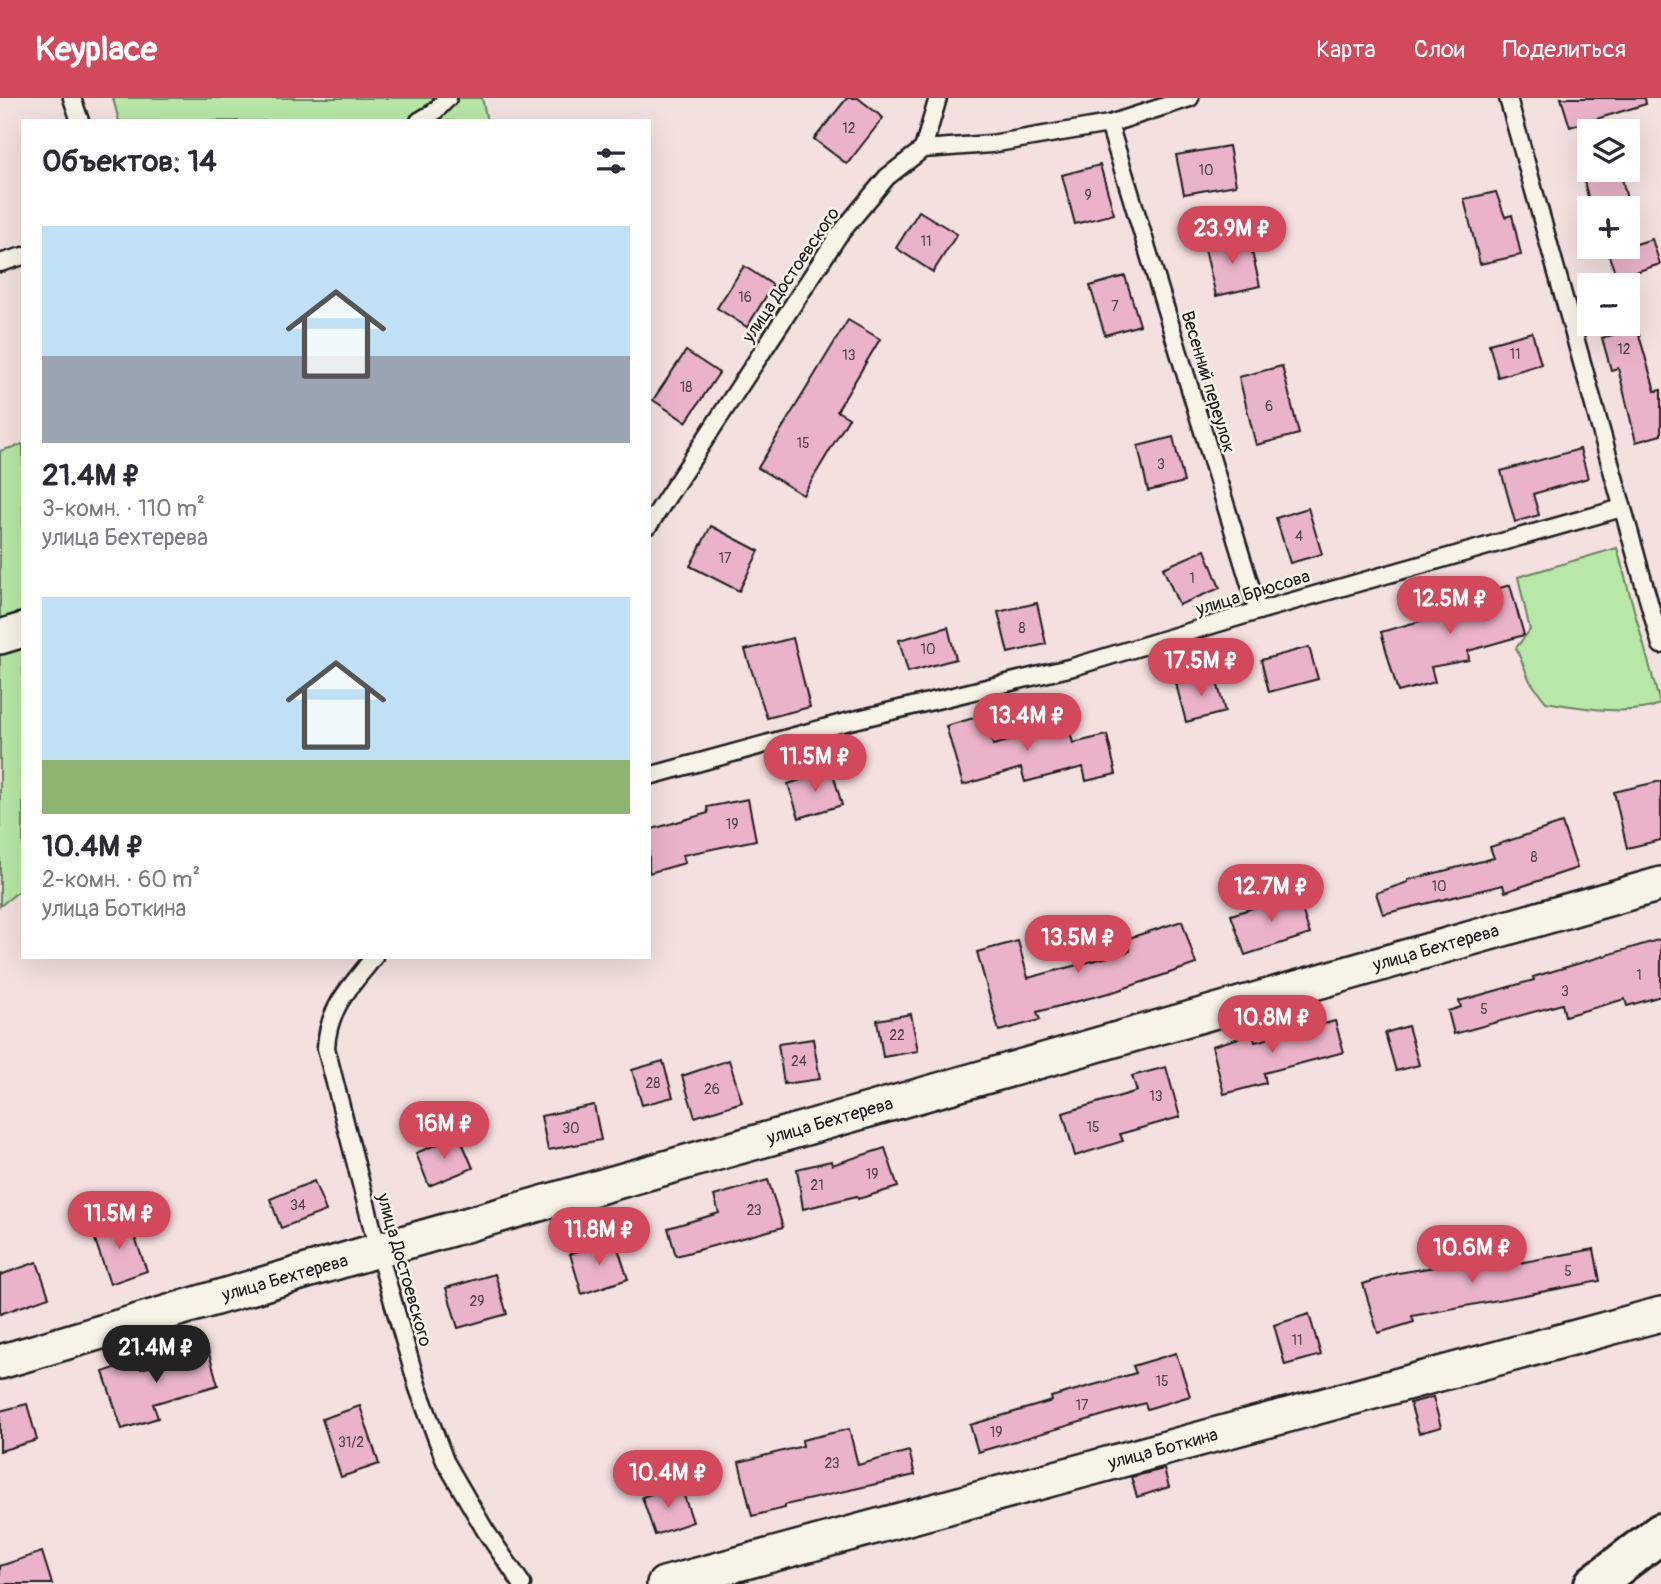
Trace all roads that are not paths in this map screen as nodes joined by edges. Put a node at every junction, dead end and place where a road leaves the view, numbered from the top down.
1 (72, 98) edge
2 (448, 98) edge
3 (938, 98) edge
4 (1190, 98) edge
5 (1508, 98) edge
6 (79, 119) edge
7 (422, 119) edge
8 (1109, 124) junction
9 (923, 149) junction
10 (21, 257) edge
11 (0, 263) edge
12 (1622, 508) junction
13 (651, 523) edge
14 (1258, 611) junction
15 (21, 631) edge
16 (0, 637) edge
17 (1661, 645) edge
18 (651, 775) edge
19 (1661, 884) edge
20 (372, 959) edge
21 (378, 1250) junction
22 (1661, 1314) edge
23 (0, 1362) edge
24 (1661, 1533) edge
25 (522, 1584) edge
26 (664, 1584) edge
27 (1594, 1584) edge

1 - 6 lane
2 - 7 lane
3 - 9 lane
4 - 8 lane
5 - 12 lane
8 - 9 lane
8 - 14 lane, Весенний переулок
9 - 13 lane, улица Достоевского
10 - 11 lane
12 - 14 lane, улица Брюсова
12 - 17 lane
14 - 18 lane, улица Брюсова
15 - 16 street
19 - 21 street, улица Бехтерева
20 - 21 lane, улица Достоевского
21 - 23 street, улица Бехтерева
21 - 25 lane, улица Достоевского
22 - 26 street, улица Боткина
24 - 27 street

